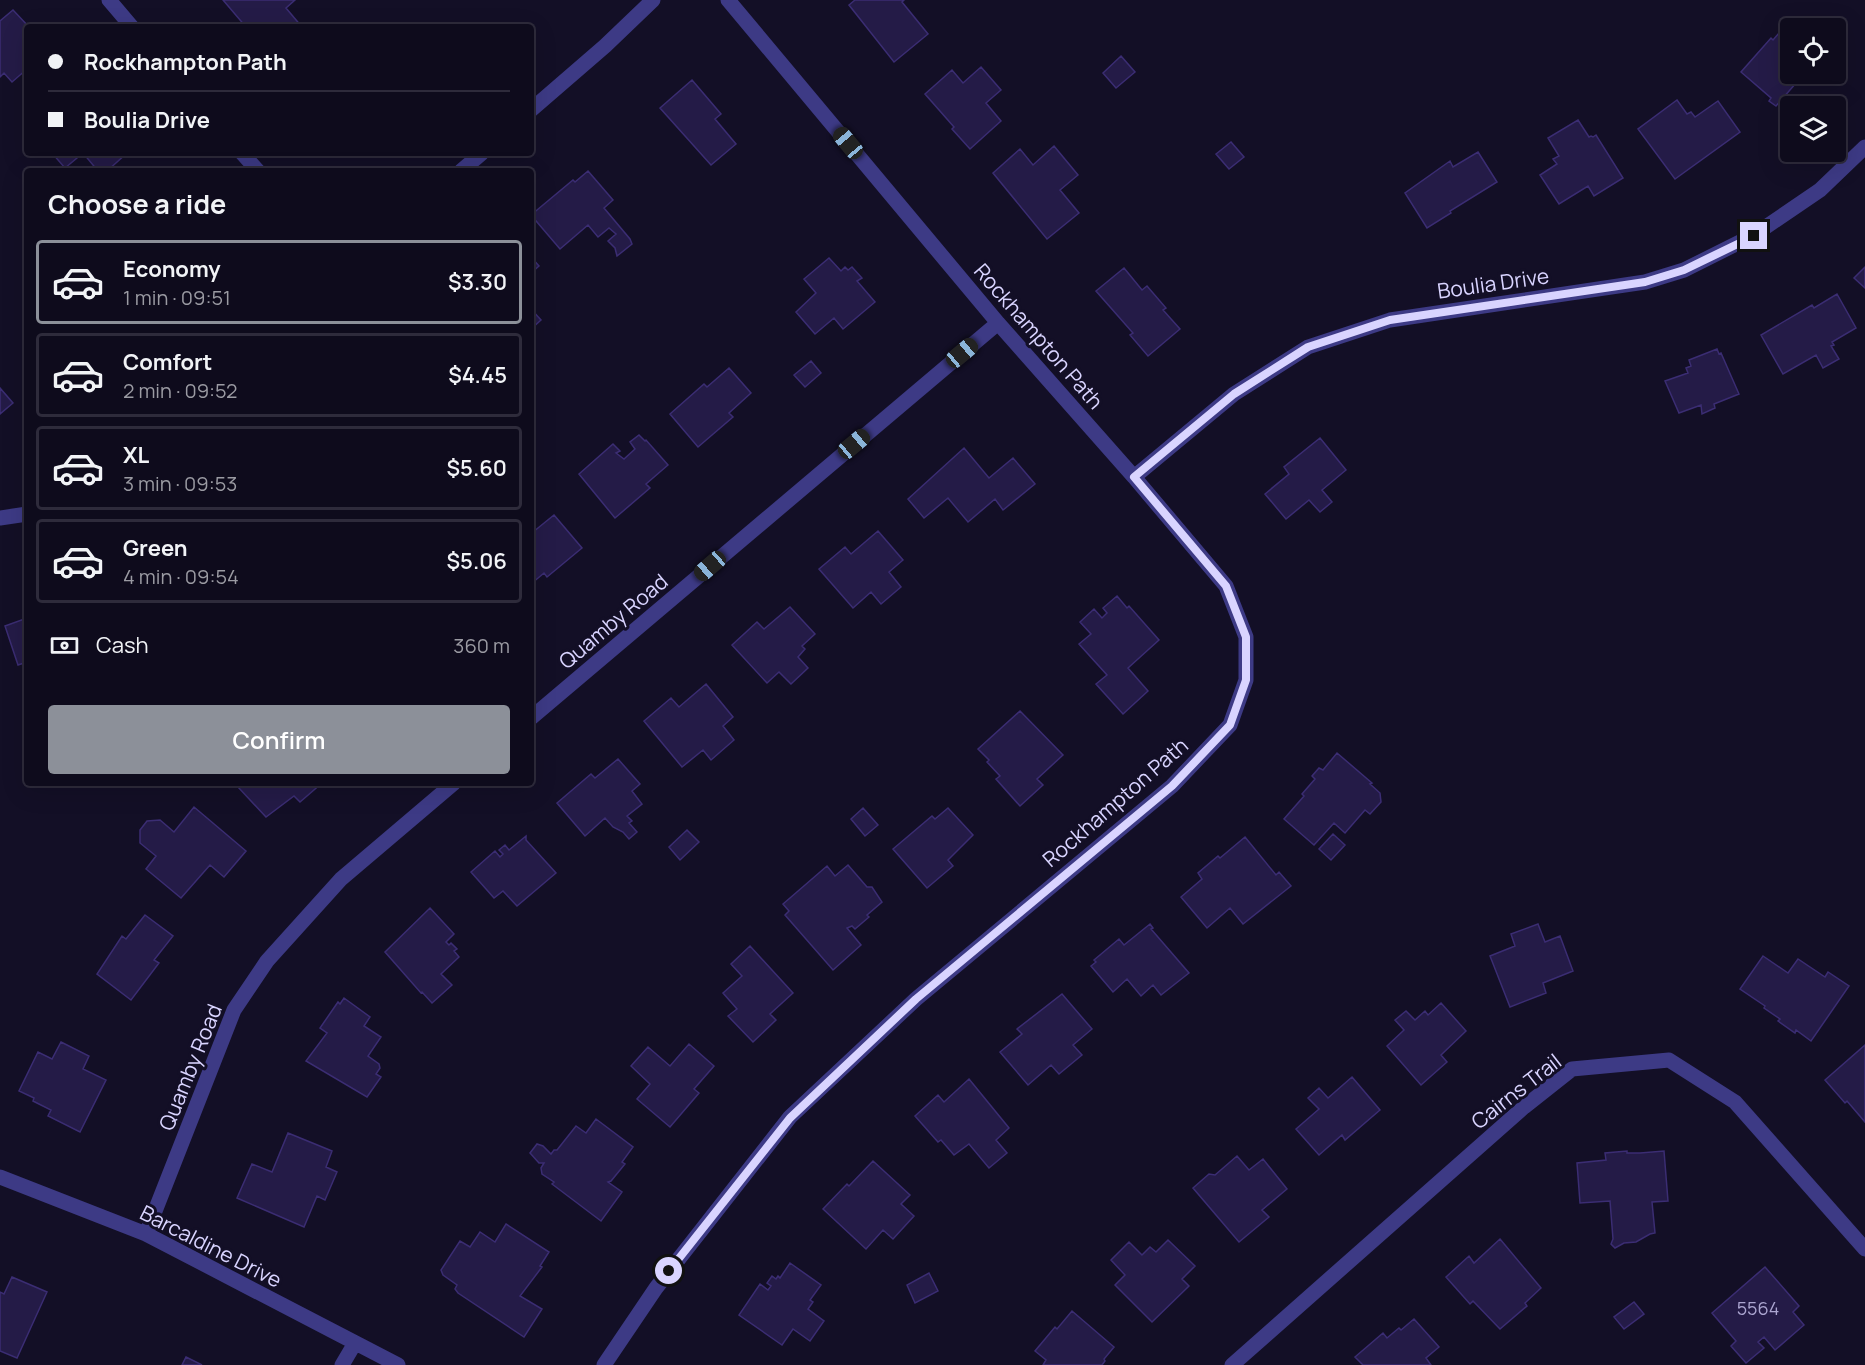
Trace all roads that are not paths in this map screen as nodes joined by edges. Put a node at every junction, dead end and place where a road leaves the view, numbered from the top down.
1 (109, 0) edge
2 (653, 0) edge
3 (728, 0) edge
4 (129, 24) edge
5 (534, 107) edge
6 (1865, 147) edge
7 (245, 156) edge
8 (478, 156) edge
9 (255, 168) edge
10 (464, 168) edge
11 (998, 323) junction
12 (1134, 477) junction
13 (24, 514) edge
14 (0, 518) edge
15 (534, 715) edge
16 (450, 786) edge
17 (0, 1177) edge
18 (146, 1234) junction
19 (1865, 1249) edge
20 (356, 1343) junction
21 (342, 1365) edge
22 (398, 1365) edge
23 (604, 1365) edge
24 (1232, 1365) edge

1 - 4 street
2 - 5 street
3 - 11 street, Rockhampton Path
6 - 12 street, Boulia Drive
7 - 9 street
8 - 10 street
11 - 12 street, Rockhampton Path
11 - 15 street, Quamby Road
12 - 23 street, Rockhampton Path
13 - 14 street
16 - 18 street, Quamby Road
17 - 18 street, Barcaldine Drive
18 - 20 street, Barcaldine Drive
19 - 24 street, Cairns Trail
20 - 21 street
20 - 22 street, Barcaldine Drive

